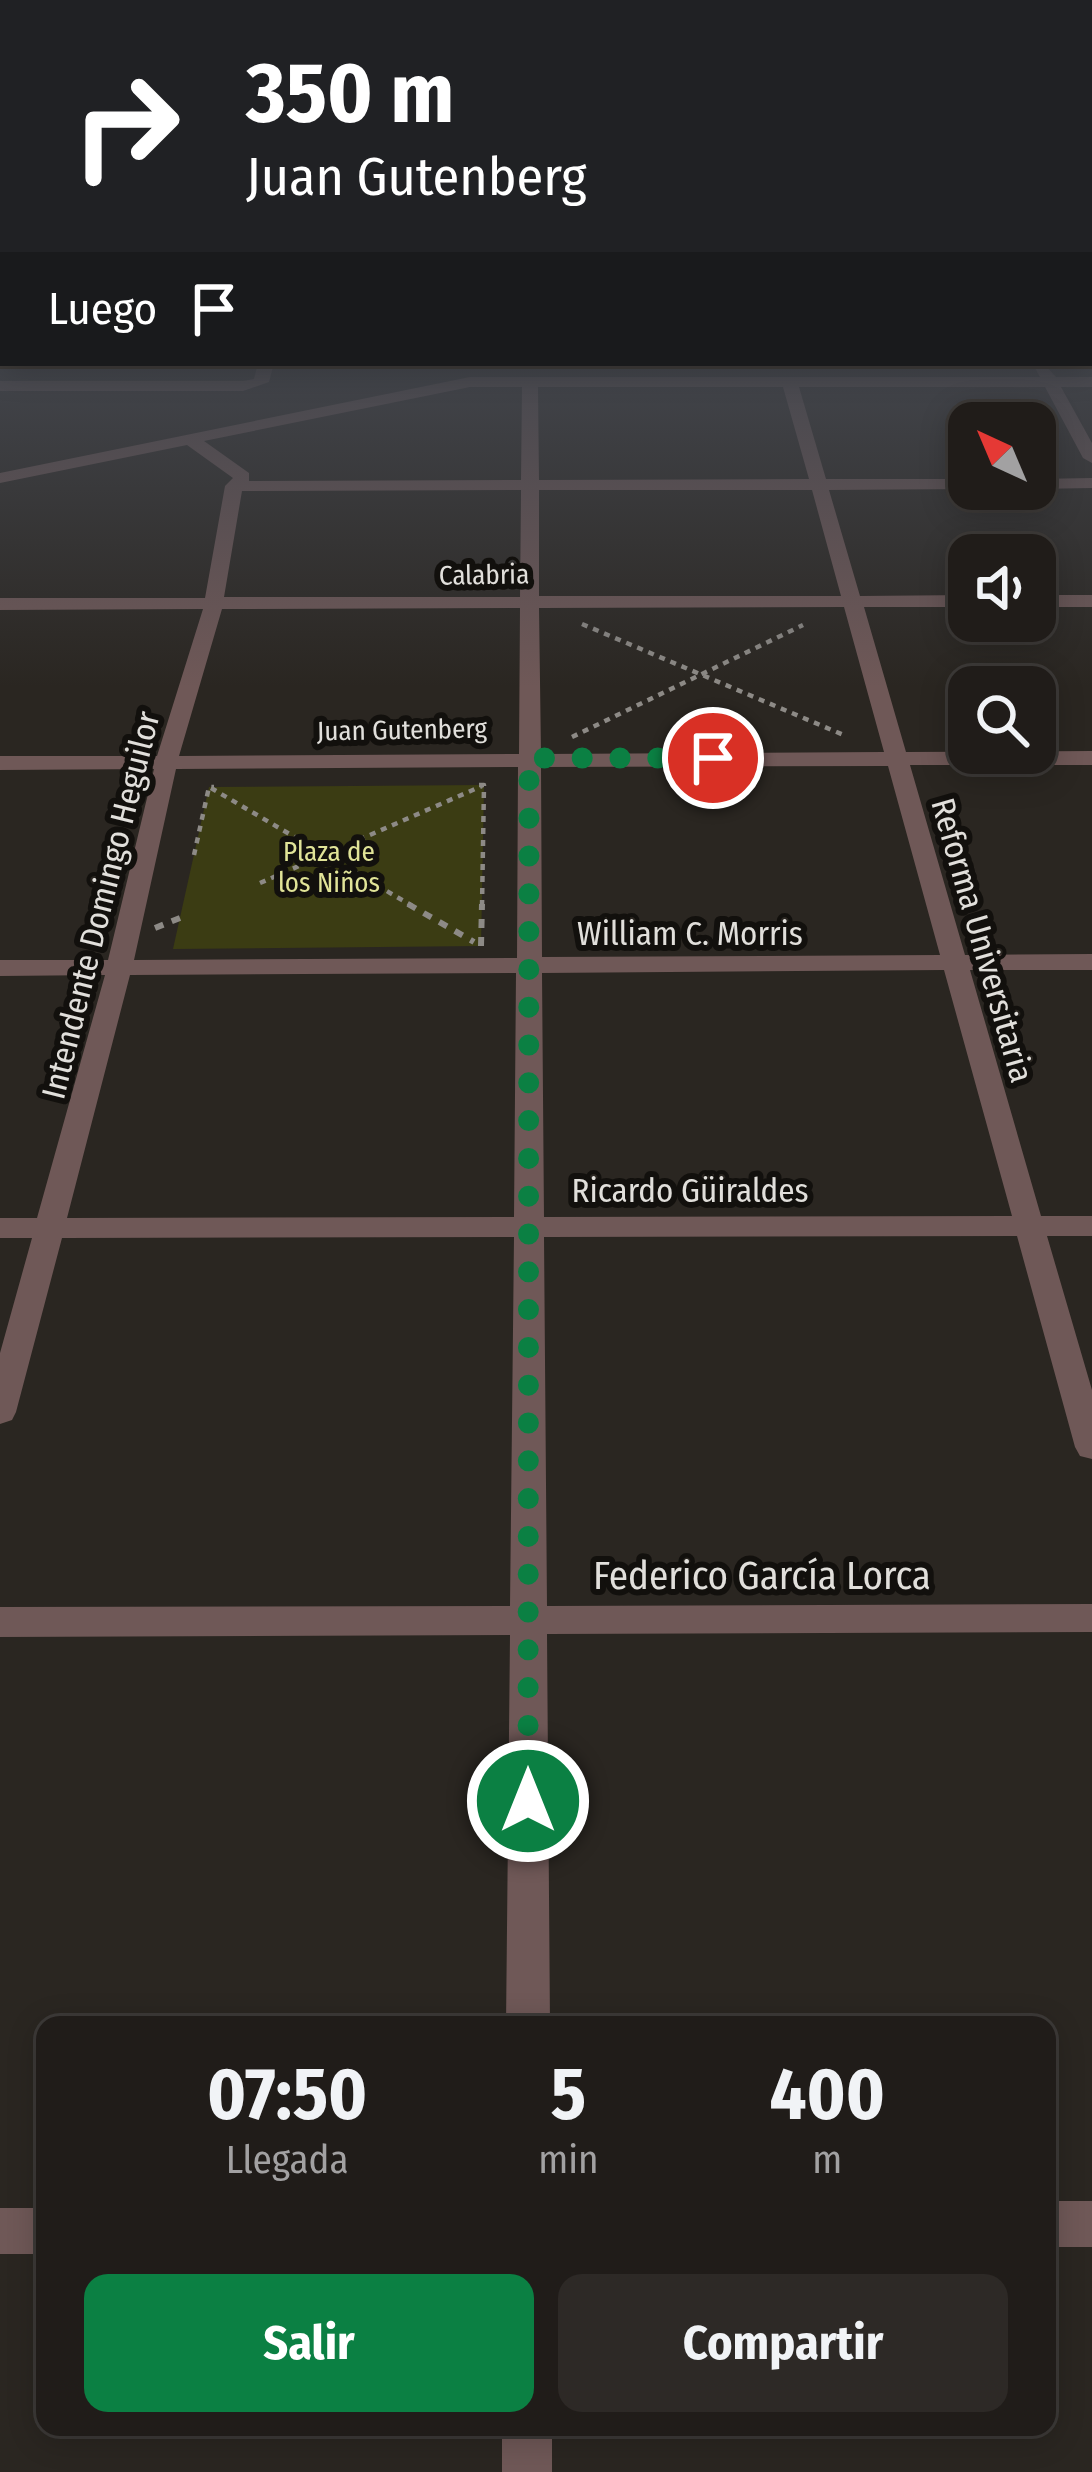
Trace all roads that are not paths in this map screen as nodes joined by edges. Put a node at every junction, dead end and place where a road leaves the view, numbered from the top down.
1 (109, 456) edge
2 (214, 456) edge
3 (530, 456) edge
4 (811, 456) edge
5 (0, 478) edge
6 (1092, 483) edge
7 (819, 484) junction
8 (948, 484) edge
9 (1056, 484) edge
10 (530, 485) junction
11 (234, 486) junction
12 (852, 601) junction
13 (948, 601) edge
14 (1056, 601) edge
15 (1092, 601) edge
16 (529, 602) junction
17 (0, 604) edge
18 (213, 607) junction
19 (529, 758) junction
20 (896, 758) junction
21 (1092, 758) edge
22 (0, 763) edge
23 (166, 763) junction
24 (1092, 962) edge
25 (956, 965) junction
26 (529, 967) junction
27 (0, 968) edge
28 (119, 969) junction
29 (1029, 1225) junction
30 (529, 1226) junction
31 (1092, 1226) edge
32 (0, 1228) edge
33 (53, 1228) junction
34 (0, 1412) edge
35 (1092, 1447) edge
36 (1092, 1618) edge
37 (0, 1622) edge
38 (528, 1622) junction
39 (528, 2016) edge
40 (1056, 2224) edge
41 (1092, 2224) edge
42 (0, 2231) edge
43 (36, 2231) edge
44 (527, 2436) edge
45 (527, 2472) edge

1 - 5 street
2 - 11 street
3 - 10 street
4 - 7 street, Reforma Universitaria
6 - 9 street
7 - 8 street
7 - 10 street
7 - 12 street, Reforma Universitaria
10 - 11 street
10 - 16 street
11 - 18 street, Intendente Domingo Heguilor
12 - 13 street, Calabria
12 - 16 street, Calabria
12 - 20 street, Reforma Universitaria
14 - 15 street
16 - 18 street, Calabria
16 - 19 street
17 - 18 street, Calabria
18 - 23 street, Intendente Domingo Heguilor
19 - 20 street, Juan Gutenberg
19 - 23 street, Juan Gutenberg
19 - 26 street
20 - 21 street, Juan Gutenberg
20 - 25 street, Reforma Universitaria
22 - 23 street, Juan Gutenberg
23 - 28 street, Intendente Domingo Heguilor
24 - 25 street, William C. Morris
25 - 26 street, William C. Morris
25 - 29 street, Reforma Universitaria
26 - 28 street, William C. Morris
26 - 30 street
27 - 28 street, William C. Morris
28 - 33 street, Intendente Domingo Heguilor
29 - 30 street, Ricardo Güiraldes
29 - 31 street, Ricardo Güiraldes
29 - 35 street, Reforma Universitaria
30 - 33 street, Ricardo Güiraldes
30 - 38 street
32 - 33 street, Ricardo Güiraldes
33 - 34 street, Intendente Domingo Heguilor
36 - 38 street, Federico García Lorca
37 - 38 street, Federico García Lorca
38 - 39 street
40 - 41 street
42 - 43 street
44 - 45 street

